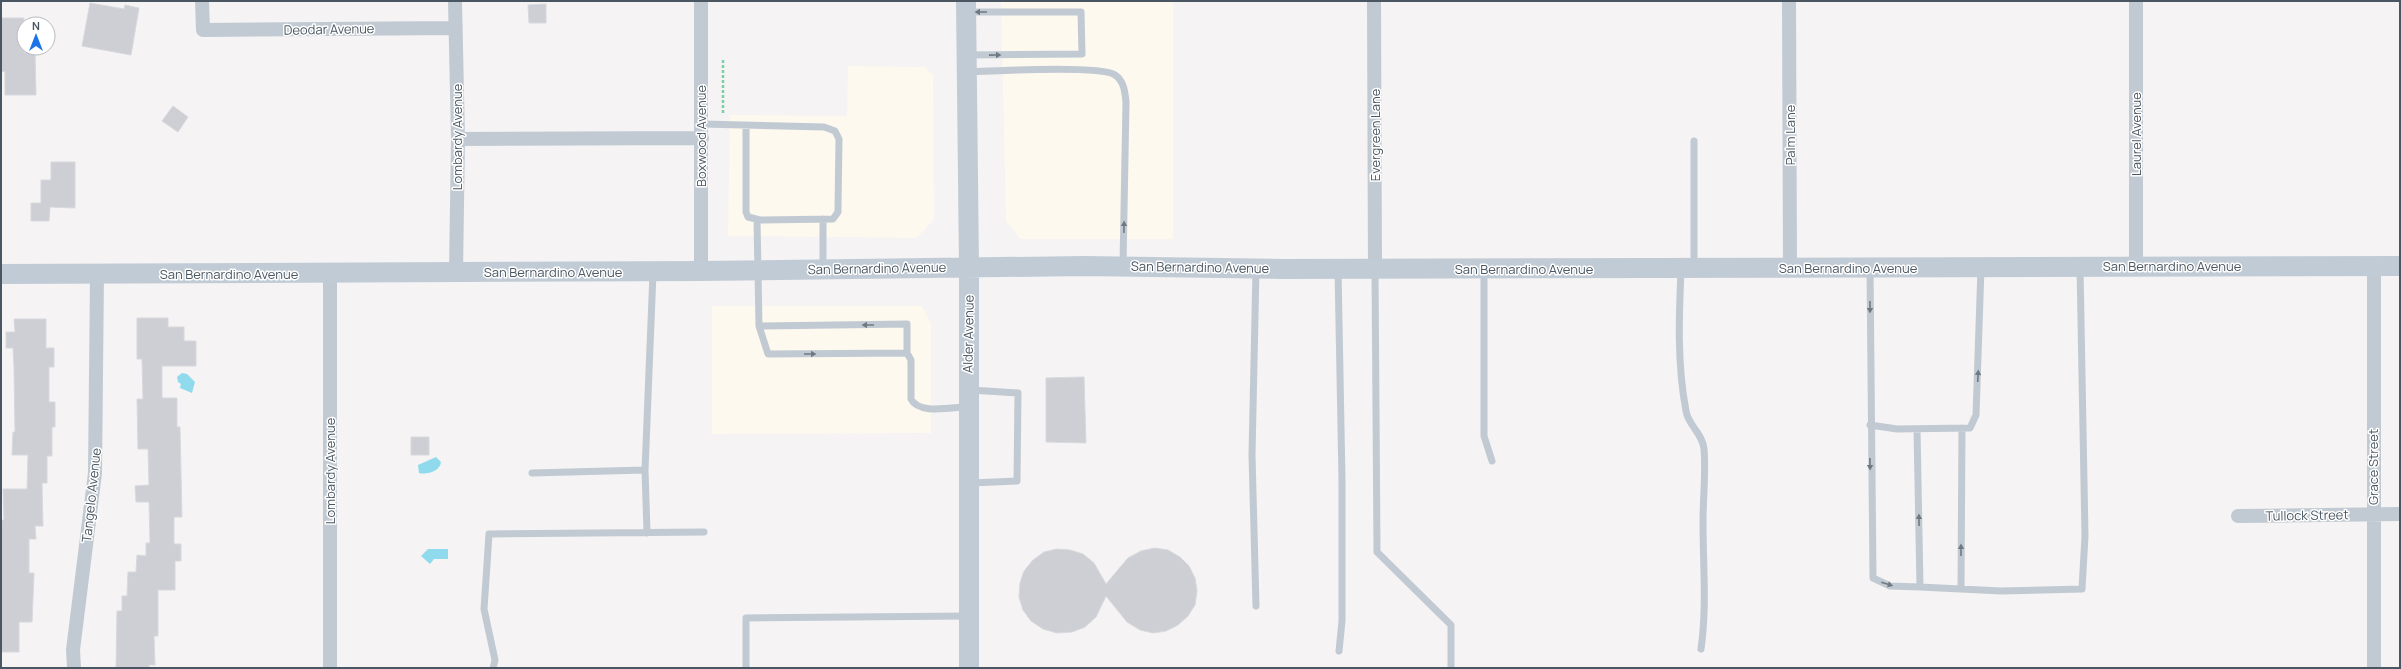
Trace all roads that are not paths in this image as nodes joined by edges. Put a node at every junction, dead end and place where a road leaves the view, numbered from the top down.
1 (202, 1) edge
2 (455, 1) edge
3 (701, 1) edge
4 (1374, 1) edge
5 (1789, 1) edge
6 (2136, 1) edge
7 (966, 6) edge
8 (455, 28) junction
9 (966, 63) junction
10 (746, 126) junction
11 (702, 131) junction
12 (458, 139) junction
13 (1694, 140) dead end
14 (823, 219) junction
15 (756, 220) junction
16 (1123, 266) junction
17 (2136, 266) junction
18 (2374, 266) junction
19 (2400, 266) edge
20 (969, 267) junction
21 (1981, 267) junction
22 (2080, 267) junction
23 (1687, 268) junction
24 (1790, 268) junction
25 (1870, 268) junction
26 (823, 269) junction
27 (1256, 269) junction
28 (1338, 269) junction
29 (1375, 269) junction
30 (1484, 269) junction
31 (759, 270) junction
32 (653, 271) junction
33 (701, 271) junction
34 (330, 273) junction
35 (456, 273) junction
36 (1, 274) edge
37 (97, 274) junction
38 (759, 326) junction
39 (907, 353) junction
40 (968, 398) junction
41 (1870, 426) junction
42 (1962, 428) junction
43 (1917, 429) junction
44 (1492, 461) dead end
45 (645, 470) junction
46 (532, 473) dead end
47 (968, 483) junction
48 (2373, 514) junction
49 (2400, 514) edge
50 (2238, 516) dead end
51 (704, 532) dead end
52 (647, 533) junction
53 (1920, 587) junction
54 (1960, 589) junction
55 (1256, 606) dead end
56 (968, 616) junction
57 (1701, 649) dead end
58 (1339, 651) dead end
59 (74, 668) edge
60 (330, 668) edge
61 (493, 668) edge
62 (746, 668) edge
63 (969, 668) edge
64 (1451, 668) edge
65 (2374, 668) edge

1 - 8 street, Deodar Avenue
2 - 8 street, Lombardy Avenue
3 - 11 street, Boxwood Avenue
4 - 29 street, Evergreen Lane
5 - 24 street, Palm Lane
6 - 17 street, Laurel Avenue
7 - 9 main road, Alder Avenue
9 -> 7 lane
8 - 12 street, Lombardy Avenue
16 -> 9 lane
9 - 20 main road, Alder Avenue
10 - 11 lane
10 - 14 lane
10 - 15 lane
11 - 12 street
11 - 33 street, Boxwood Avenue
12 - 35 street, Lombardy Avenue
13 - 23 lane
14 - 15 lane
14 - 26 lane
15 - 31 lane
16 - 20 main road, San Bernardino Avenue
16 - 27 main road, San Bernardino Avenue
17 - 18 main road, San Bernardino Avenue
17 - 22 main road, San Bernardino Avenue
18 - 19 main road, San Bernardino Avenue
18 - 48 street, Grace Street
20 - 26 main road, San Bernardino Avenue
20 - 40 main road, Alder Avenue
21 - 22 main road, San Bernardino Avenue
21 - 25 main road, San Bernardino Avenue
42 -> 21 lane
22 - 54 lane
23 - 24 main road, San Bernardino Avenue
23 - 30 main road, San Bernardino Avenue
23 - 57 lane
24 - 25 main road, San Bernardino Avenue
25 -> 41 lane
26 - 31 main road, San Bernardino Avenue
27 - 28 main road, San Bernardino Avenue
27 - 55 lane
28 - 29 main road, San Bernardino Avenue
28 - 58 lane
29 - 30 main road, San Bernardino Avenue
29 - 64 lane
30 - 44 lane
31 - 33 main road, San Bernardino Avenue
31 - 38 lane
32 - 33 main road, San Bernardino Avenue
32 - 35 main road, San Bernardino Avenue
32 - 45 lane
34 - 35 main road, San Bernardino Avenue
34 - 37 main road, San Bernardino Avenue
34 - 60 street, Lombardy Avenue
36 - 37 main road, San Bernardino Avenue
37 - 59 street, Tangelo Avenue
38 -> 39 lane
39 -> 38 lane
39 - 40 lane
40 - 47 main road, Alder Avenue
40 - 47 lane
41 - 43 lane
41 -> 53 lane
42 - 43 lane
54 -> 42 lane
53 -> 43 lane
45 - 46 lane
45 - 52 lane
47 - 56 main road, Alder Avenue
48 - 49 street, Tullock Street
48 - 50 street, Tullock Street
48 - 65 street, Grace Street
51 - 52 lane
52 - 61 lane
53 - 54 lane
56 - 62 lane
56 - 63 main road, Alder Avenue

